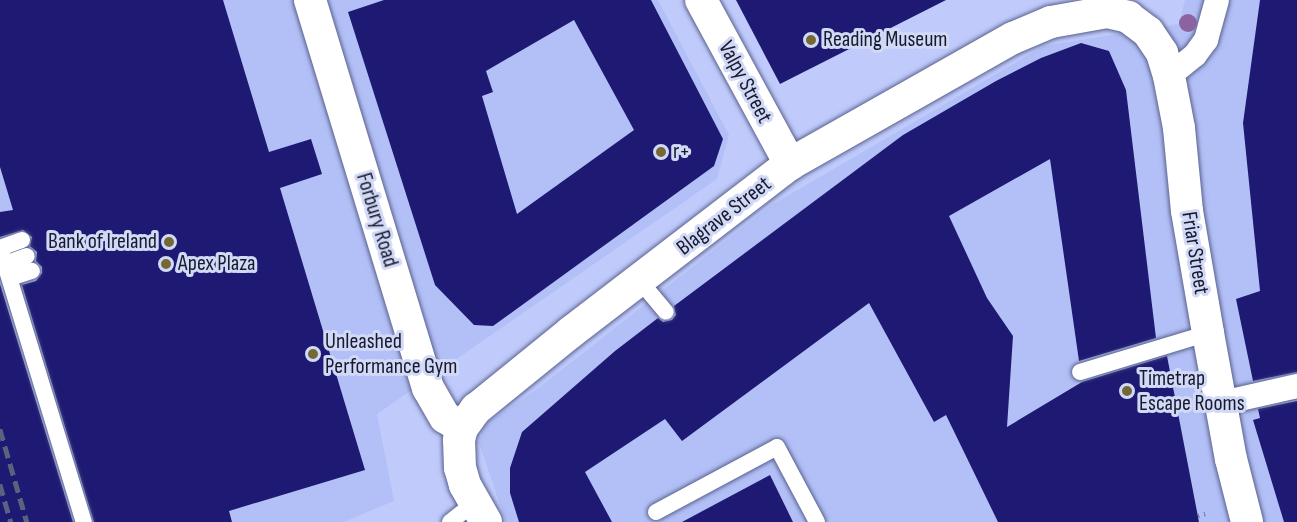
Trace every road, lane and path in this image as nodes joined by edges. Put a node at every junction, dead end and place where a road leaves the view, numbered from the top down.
1 (310, 0) edge
2 (701, 0) edge
3 (1217, 0) edge
4 (1107, 12) joint
5 (1169, 76) junction
6 (790, 164) junction
7 (5, 263) edge
8 (640, 281) junction
9 (666, 312) dead end
10 (1208, 333) junction
11 (1080, 372) dead end
12 (1297, 386) edge
13 (1222, 403) junction
14 (462, 428) junction
15 (480, 512) edge
16 (656, 512) dead end
17 (84, 522) edge
18 (450, 522) edge
19 (817, 522) edge
20 (1247, 522) edge

1 - 14 street, Forbury Road
2 - 6 street, Valpy Street
3 - 5 street
4 - 5 street, Friar Street
4 - 6 street, Blagrave Street
5 - 10 street, Friar Street
6 - 8 street, Blagrave Street
7 - 7 lane
7 - 17 lane
8 - 9 lane
8 - 14 street, Blagrave Street
10 - 11 lane
10 - 13 street, Friar Street
12 - 13 street
13 - 20 street, Friar Street
14 - 15 street
15 - 18 lane
16 - 19 lane

